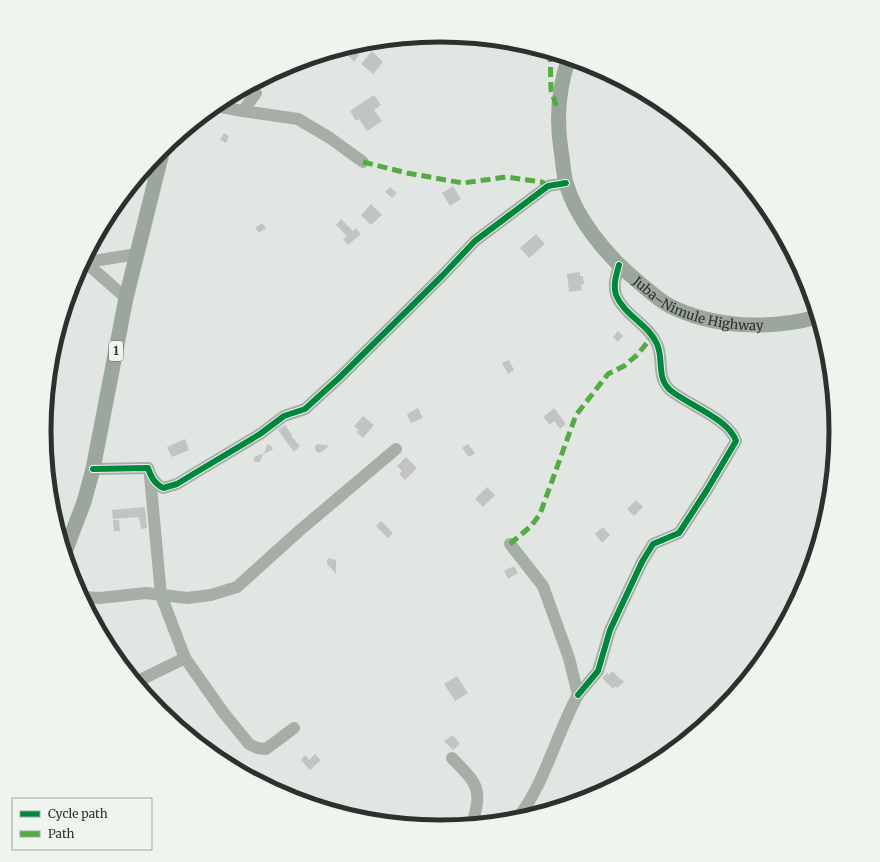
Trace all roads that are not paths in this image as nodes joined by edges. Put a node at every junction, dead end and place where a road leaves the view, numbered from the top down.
1 (567, 64) edge
2 (256, 93) dead end
3 (224, 108) edge
4 (243, 111) junction
5 (160, 162) edge
6 (363, 162) dead end
7 (566, 183) junction
8 (137, 254) junction
9 (90, 260) edge
10 (89, 264) edge
11 (619, 265) junction
12 (126, 298) junction
13 (812, 318) edge
14 (396, 449) dead end
15 (93, 469) junction
16 (150, 476) junction
17 (68, 544) edge
18 (510, 544) dead end
19 (161, 595) junction
20 (89, 597) edge
21 (184, 658) junction
22 (141, 679) edge
23 (578, 695) junction
24 (294, 728) dead end
25 (452, 758) dead end
26 (523, 811) edge
27 (473, 818) edge

1 - 7 main road, Juba–Nimule Highway
2 - 4 street
3 - 4 street
4 - 6 street
5 - 8 main road, 1
7 - 11 main road, Juba–Nimule Highway
7 - 16 street
8 - 9 street
8 - 12 main road, 1
10 - 12 street
11 - 13 main road, Juba–Nimule Highway
11 - 23 street
12 - 15 main road, 1
14 - 19 street
15 - 16 street
15 - 17 main road, 1
16 - 19 street
18 - 23 street
19 - 20 street
19 - 21 street
21 - 22 street
21 - 24 street
23 - 26 street
25 - 27 street

